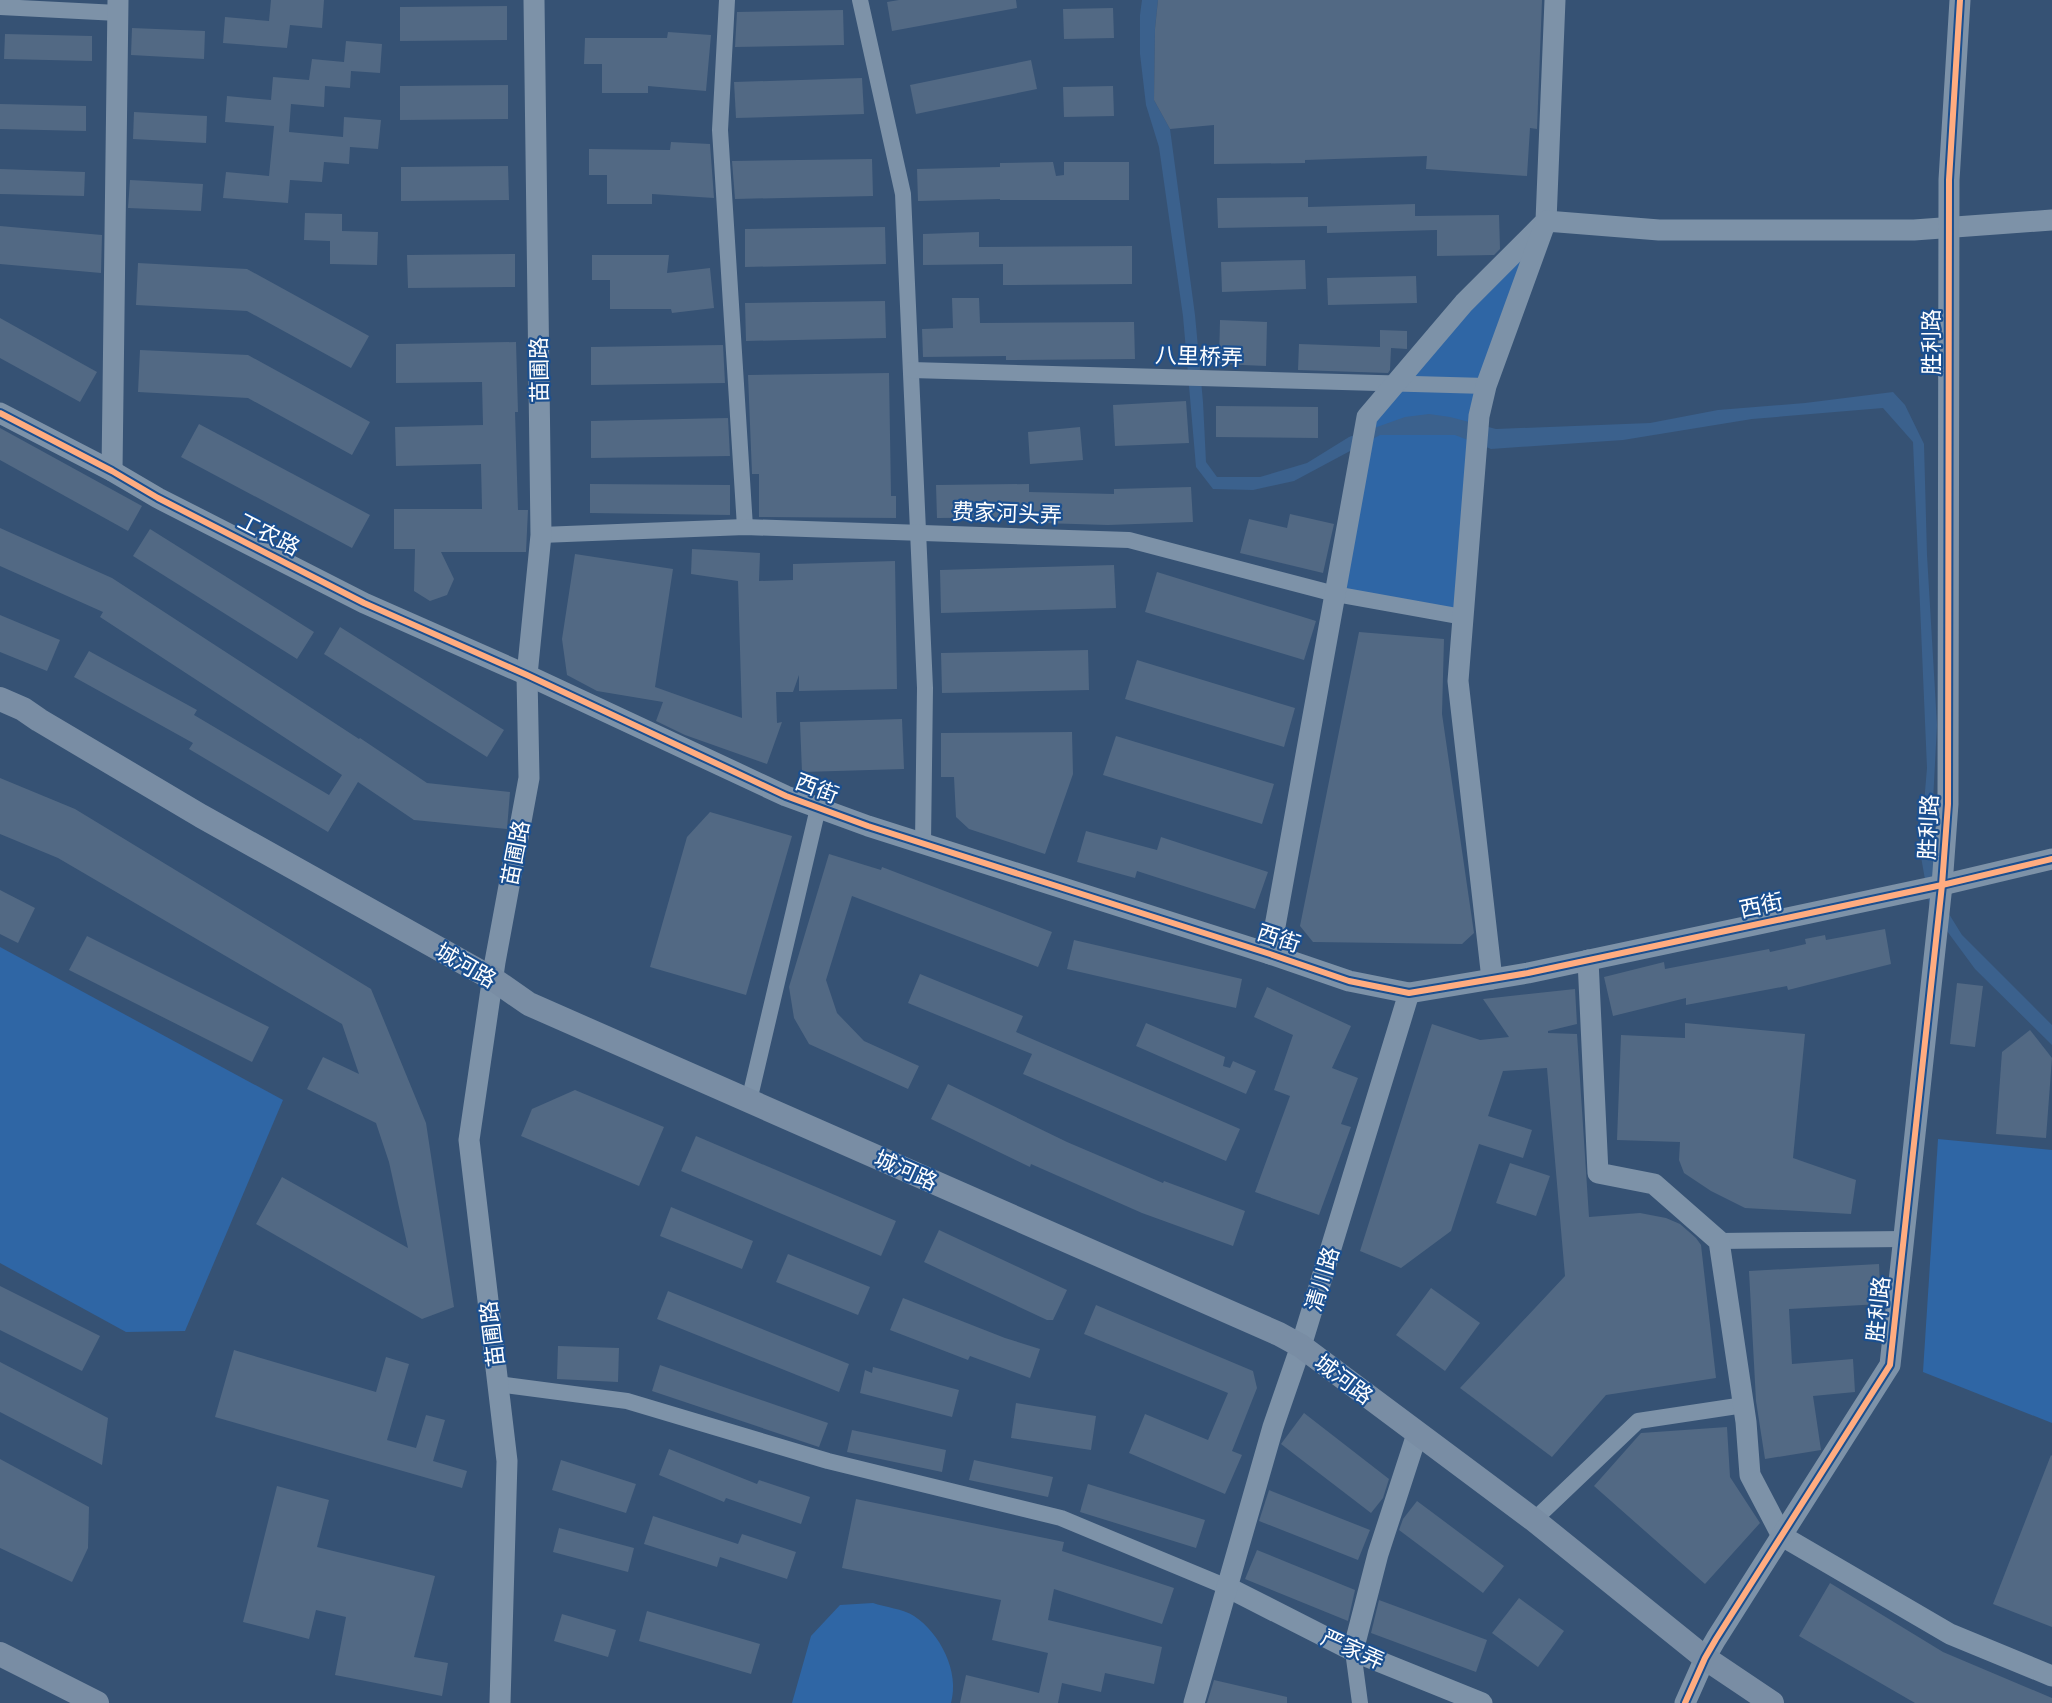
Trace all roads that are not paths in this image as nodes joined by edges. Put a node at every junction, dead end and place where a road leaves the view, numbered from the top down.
1 (534, 0) edge
2 (726, 0) edge
3 (860, 0) edge
4 (1555, 0) edge
5 (1960, 0) edge
6 (118, 6) edge
7 (0, 7) edge
8 (2052, 220) edge
9 (1546, 221) junction
10 (1949, 228) junction
11 (911, 370) junction
12 (1396, 383) junction
13 (1486, 386) junction
14 (0, 413) edge
15 (112, 471) junction
16 (745, 527) junction
17 (918, 532) junction
18 (541, 535) junction
19 (1335, 594) junction
20 (1463, 617) junction
21 (527, 675) junction
22 (0, 699) edge
23 (818, 808) junction
24 (923, 843) junction
25 (2052, 859) edge
26 (1942, 885) junction
27 (1270, 954) junction
28 (1588, 960) junction
29 (493, 979) junction
30 (1492, 979) junction
31 (1410, 993) junction
32 (749, 1101) junction
33 (1904, 1239) junction
34 (1719, 1241) junction
35 (1301, 1346) junction
36 (498, 1384) junction
37 (1744, 1406) junction
38 (1417, 1434) junction
39 (1534, 1520) junction
40 (1782, 1536) junction
41 (1227, 1587) junction
42 (1353, 1651) junction
43 (0, 1654) edge
44 (1705, 1658) junction
45 (2052, 1676) edge
46 (97, 1703) edge
47 (500, 1703) edge
48 (1194, 1703) edge
49 (1360, 1703) edge
50 (1482, 1703) edge
51 (1685, 1703) edge
52 (1772, 1703) edge

1 - 18 street, 苗圃路
2 - 16 street
3 - 11 street
4 - 9 street
5 - 10 street, 胜利路
6 - 7 street
6 - 15 street
8 - 10 street
9 - 10 street
9 - 12 street
9 - 13 street
10 - 26 street, 胜利路
11 - 12 street, 八里桥弄
11 - 17 street
12 - 13 street, 八里桥弄
12 - 19 street
13 - 20 street
14 - 15 street, 工农路
15 - 21 street, 工农路
16 - 17 street, 费家河头弄
16 - 18 street, 费家河头弄
17 - 19 street, 费家河头弄
17 - 24 street
18 - 21 street, 苗圃路
19 - 20 street, 费家河头弄
19 - 27 street
20 - 30 street
21 - 23 street, 西街
21 - 29 street, 苗圃路
22 - 29 main road, 城河路
23 - 24 street, 西街
23 - 32 street
24 - 27 street, 西街
25 - 26 street, 西街
26 - 28 street, 西街
26 - 33 street, 胜利路
27 - 31 street, 西街
28 - 30 street, 西街
28 - 34 street
29 - 32 main road, 城河路
29 - 36 street, 苗圃路
30 - 31 street, 西街
31 - 35 street, 清川路
32 - 35 main road, 城河路
33 - 34 street
33 - 40 street, 胜利路
34 - 37 street
35 - 38 main road, 城河路
35 - 41 street, 清川路
36 - 41 street
36 - 47 street, 苗圃路
37 - 39 street
37 - 40 street
38 - 39 main road, 城河路
38 - 42 street
39 - 44 main road, 城河路
40 - 44 street, 胜利路
40 - 45 street
41 - 42 street, 严家弄
41 - 48 street, 清川路
42 - 49 street
42 - 50 street, 严家弄
43 - 46 main road
44 - 51 street, 胜利路
44 - 52 main road, 城河路

